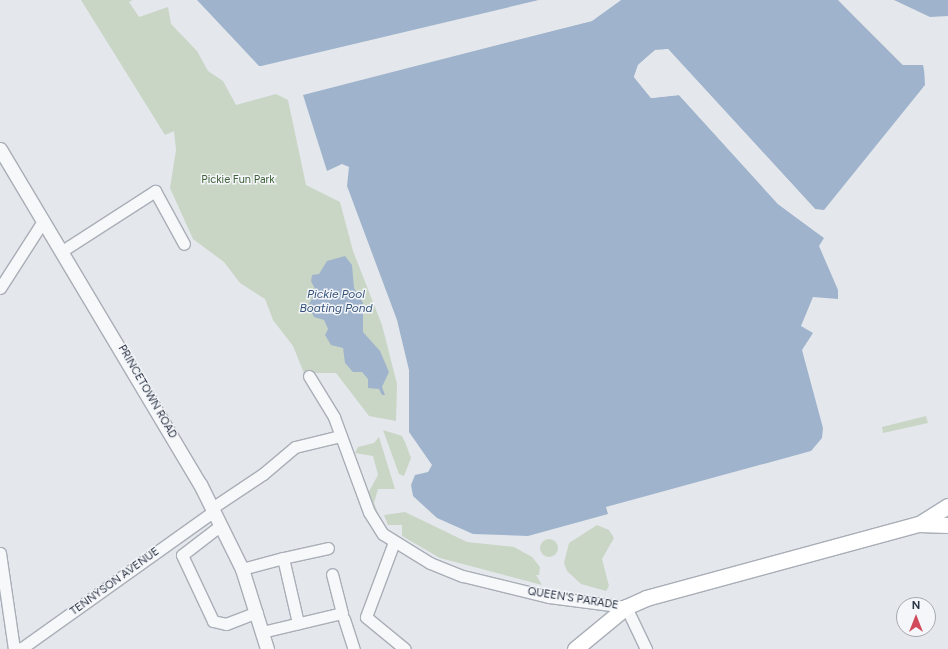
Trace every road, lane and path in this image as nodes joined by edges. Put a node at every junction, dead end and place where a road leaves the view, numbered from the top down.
1 (0, 148) edge
2 (43, 221) junction
3 (184, 244) dead end
4 (62, 251) junction
5 (0, 288) edge
6 (309, 376) dead end
7 (340, 436) junction
8 (948, 506) edge
9 (213, 509) junction
10 (919, 524) junction
11 (221, 525) junction
12 (948, 525) edge
13 (394, 542) junction
14 (328, 548) dead end
15 (0, 553) edge
16 (283, 558) junction
17 (242, 569) junction
18 (332, 574) dead end
19 (626, 607) junction
20 (257, 612) junction
21 (344, 619) dead end
22 (298, 623) junction
23 (262, 632) junction
24 (400, 648) edge
25 (14, 649) edge
26 (267, 649) edge
27 (354, 649) edge
28 (575, 649) edge
29 (646, 649) edge

1 - 2 street, PRINCETOWN ROAD
2 - 4 street, PRINCETOWN ROAD
2 - 5 street
3 - 4 street
4 - 9 street, PRINCETOWN ROAD
6 - 7 street, QUEEN'S PARADE
7 - 9 street, TENNYSON AVENUE
7 - 13 street, QUEEN'S PARADE
8 - 10 main road
9 - 11 street, PRINCETOWN ROAD
9 - 25 street, TENNYSON AVENUE
10 - 12 main road
10 - 19 main road, QUEEN'S PARADE
11 - 17 street, PRINCETOWN ROAD
11 - 20 street
13 - 19 street, QUEEN'S PARADE
13 - 24 street
14 - 16 street
15 - 25 street
16 - 17 street
16 - 22 street
17 - 20 street, PRINCETOWN ROAD
18 - 22 street
19 - 28 main road
19 - 29 street
20 - 23 street, PRINCETOWN ROAD
21 - 27 street
22 - 23 street
23 - 26 street, PRINCETOWN ROAD

